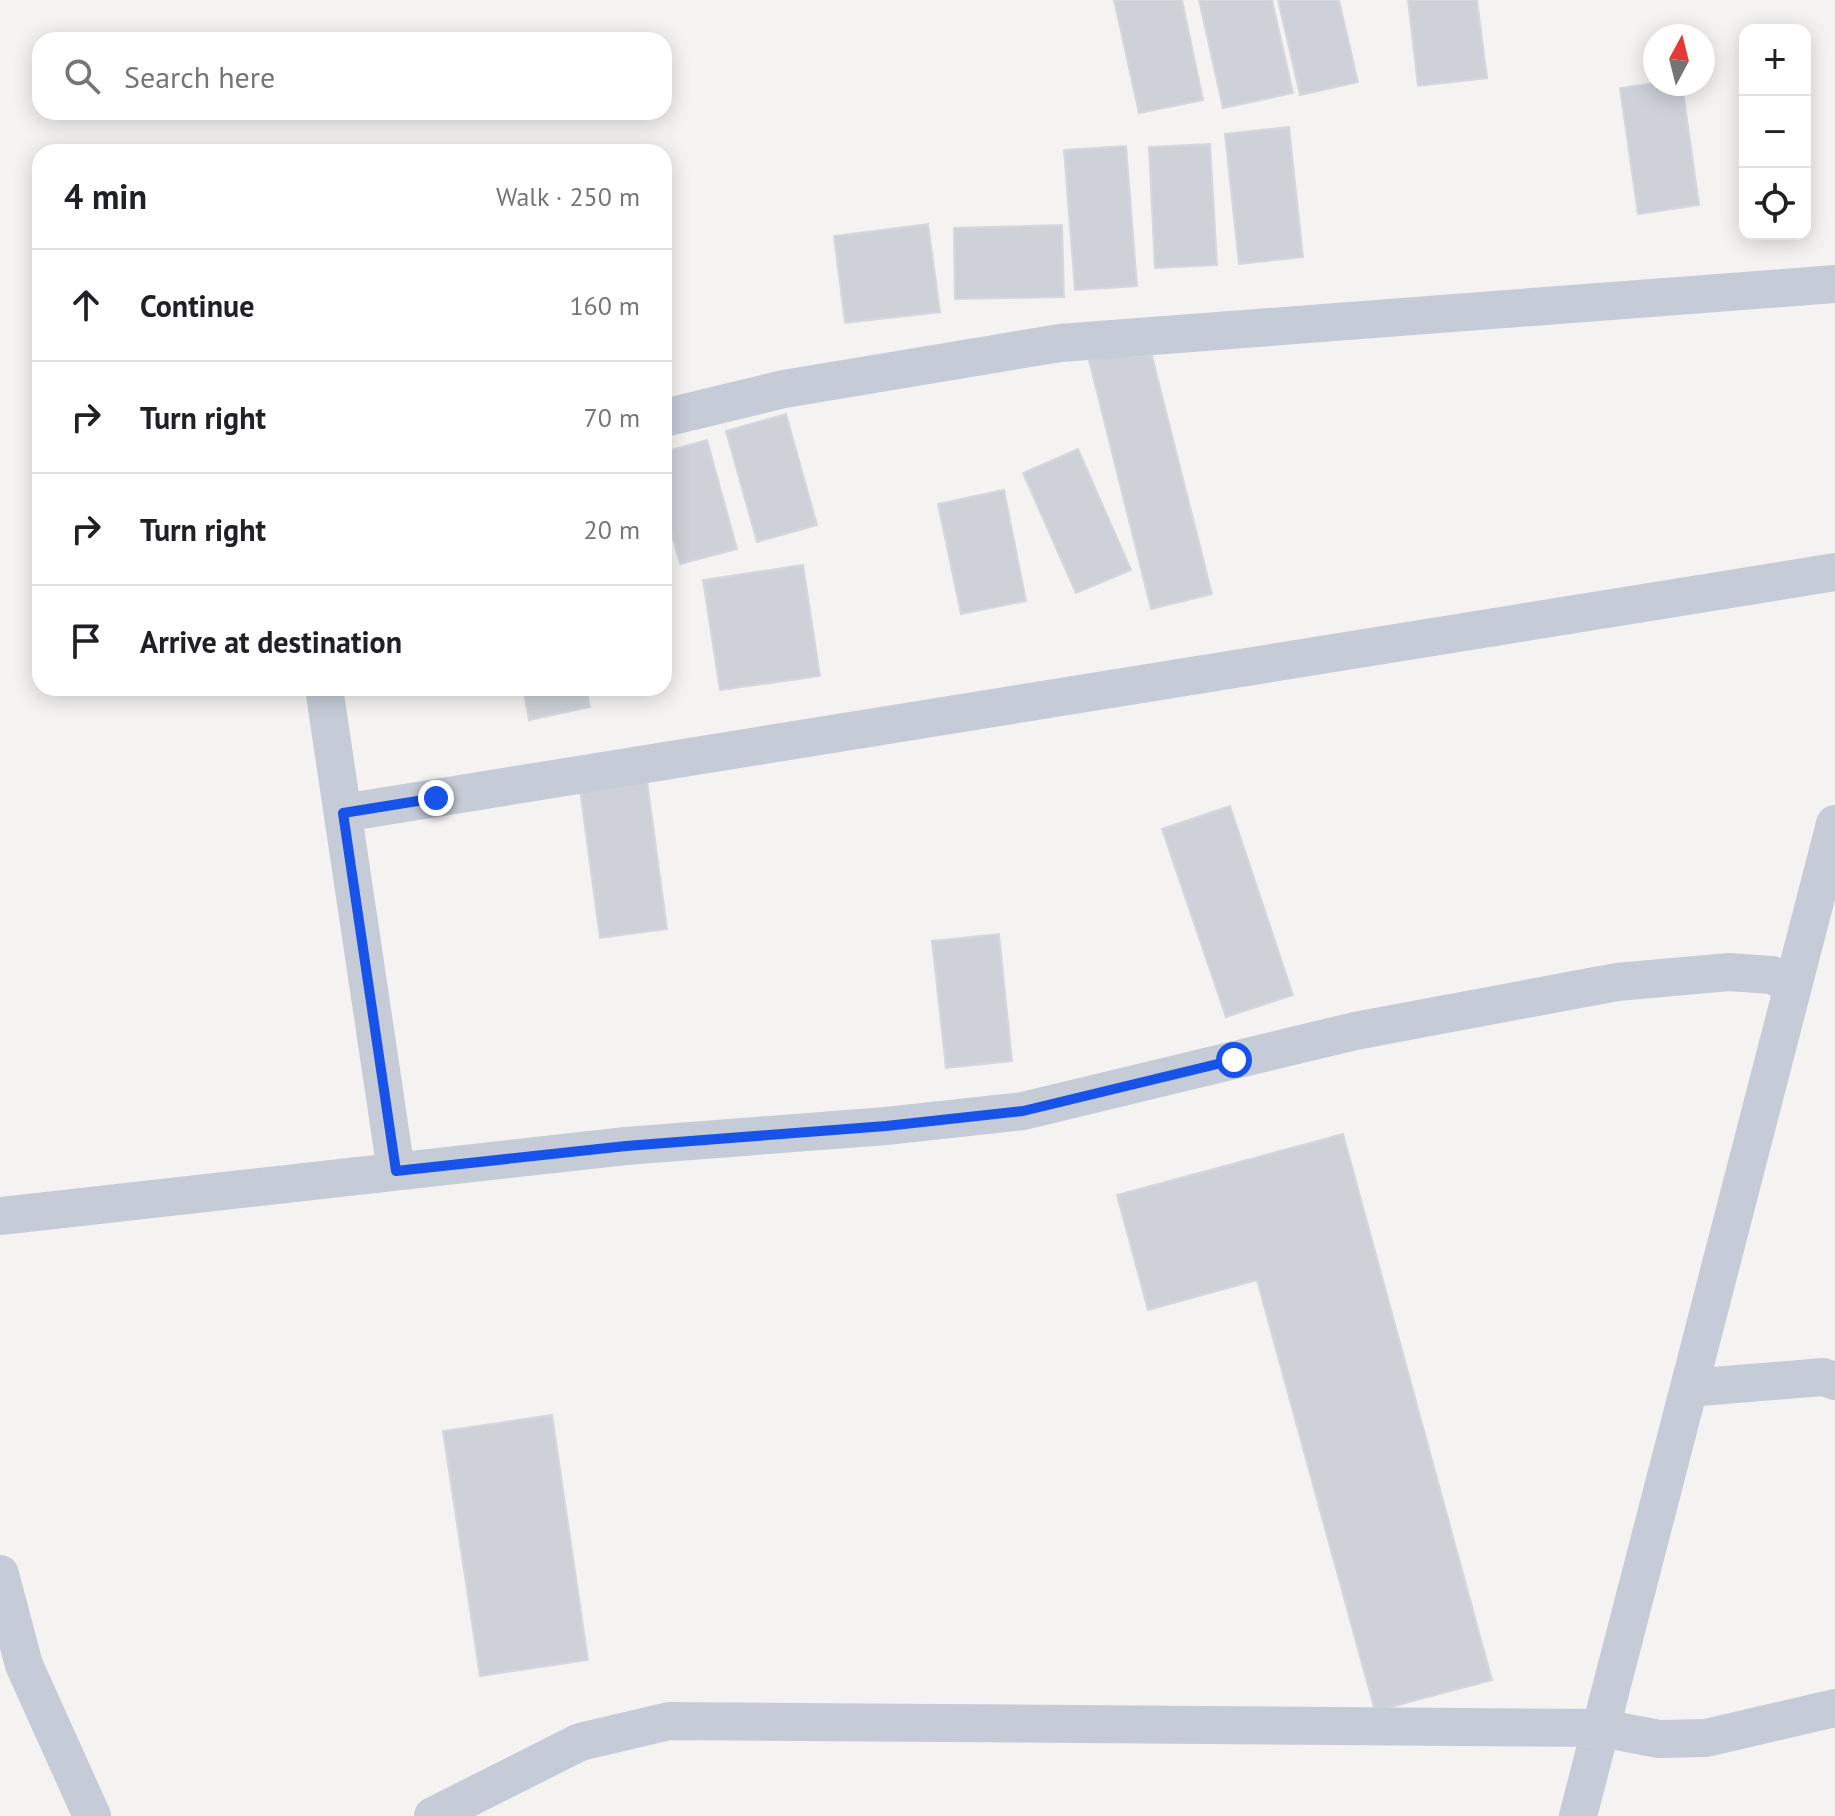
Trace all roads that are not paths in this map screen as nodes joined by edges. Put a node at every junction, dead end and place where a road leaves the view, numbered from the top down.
1 (1835, 284) edge
2 (672, 416) edge
3 (1835, 572) edge
4 (325, 696) edge
5 (343, 813) junction
6 (1835, 824) edge
7 (1793, 986) junction
8 (396, 1171) junction
9 (0, 1216) edge
10 (1835, 1381) edge
11 (1689, 1388) junction
12 (0, 1574) edge
13 (1835, 1708) edge
14 (1601, 1728) junction
15 (92, 1816) edge
16 (433, 1816) edge
17 (1578, 1816) edge

1 - 2 street
3 - 5 street
4 - 5 street
5 - 8 street
6 - 7 street
7 - 8 street
7 - 11 street
8 - 9 street
10 - 11 street
11 - 14 street
12 - 15 street
13 - 14 street
14 - 16 street
14 - 17 street

